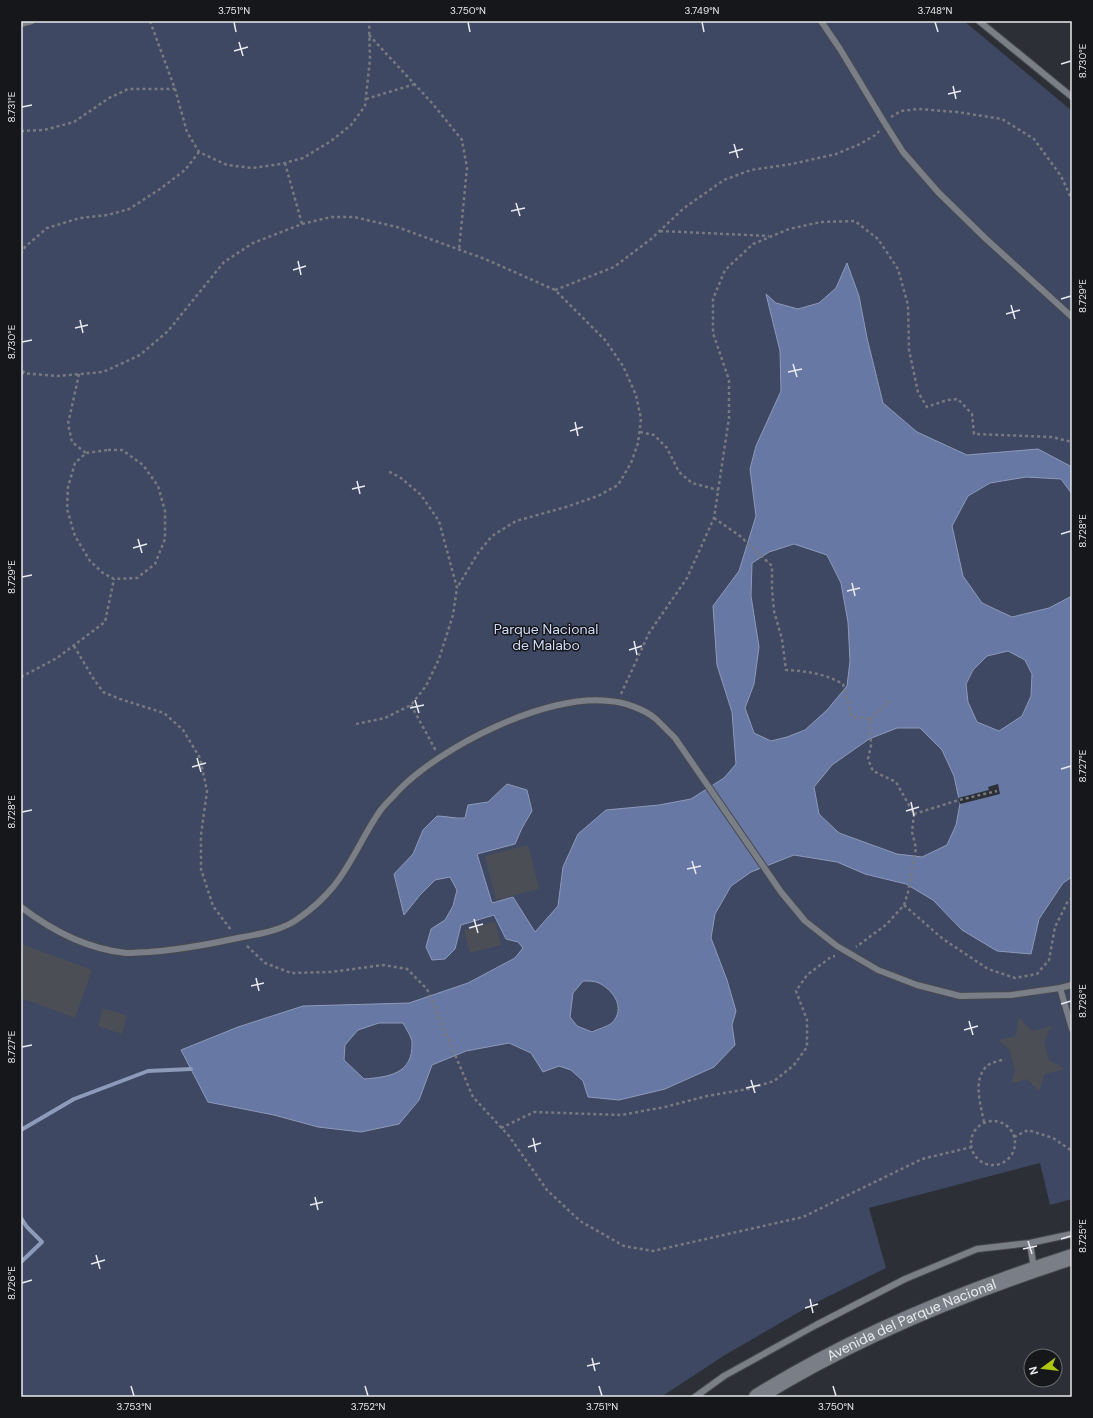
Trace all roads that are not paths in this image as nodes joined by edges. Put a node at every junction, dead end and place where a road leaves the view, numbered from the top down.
1 (32, 21) edge
2 (821, 21) edge
3 (980, 21) edge
4 (21, 24) edge
5 (1072, 97) edge
6 (1072, 317) edge
7 (21, 908) edge
8 (1072, 985) edge
9 (1060, 988) junction
10 (1072, 1029) edge
11 (1072, 1234) edge
12 (1030, 1243) junction
13 (1072, 1257) edge
14 (1034, 1269) junction
15 (695, 1397) edge
16 (757, 1397) edge

1 - 4 lane
2 - 6 lane
3 - 5 lane
7 - 9 lane
8 - 9 lane
9 - 10 lane
11 - 12 lane
12 - 14 lane
12 - 15 lane
13 - 14 street, Avenida del Parque Nacional
14 - 16 street, Avenida del Parque Nacional

